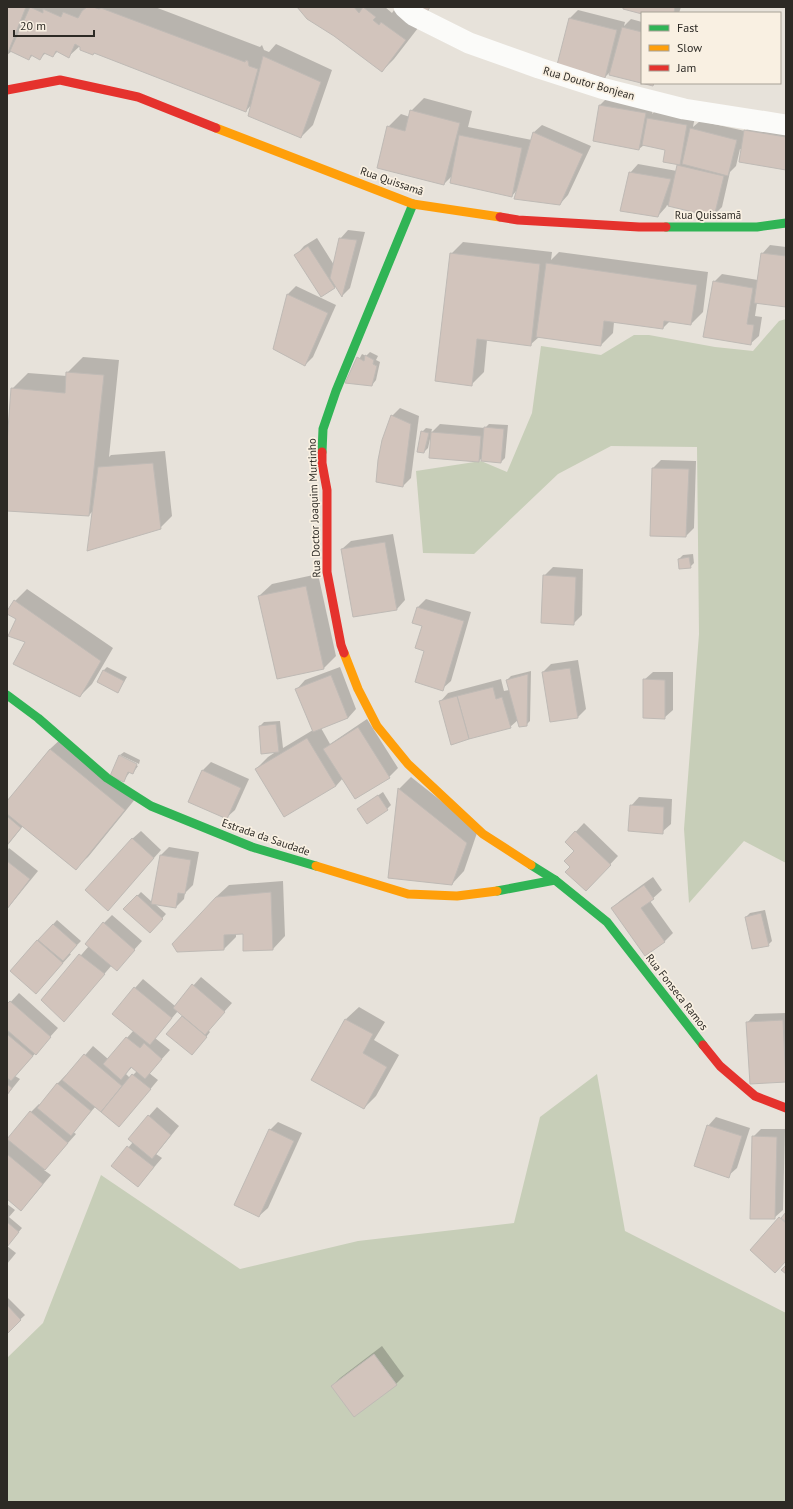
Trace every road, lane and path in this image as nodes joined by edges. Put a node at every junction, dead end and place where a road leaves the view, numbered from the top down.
1 (404, 7) edge
2 (7, 90) edge
3 (786, 125) edge
4 (414, 204) junction
5 (786, 223) edge
6 (7, 695) edge
7 (555, 880) junction
8 (786, 1108) edge

1 - 3 street, Rua Doutor Bonjean
2 - 4 street, Rua Quissamã
4 - 5 street, Rua Quissamã
4 - 7 street, Rua Doctor Joaquim Murtinho
6 - 7 street, Estrada da Saudade
7 - 8 street, Rua Fonseca Ramos

